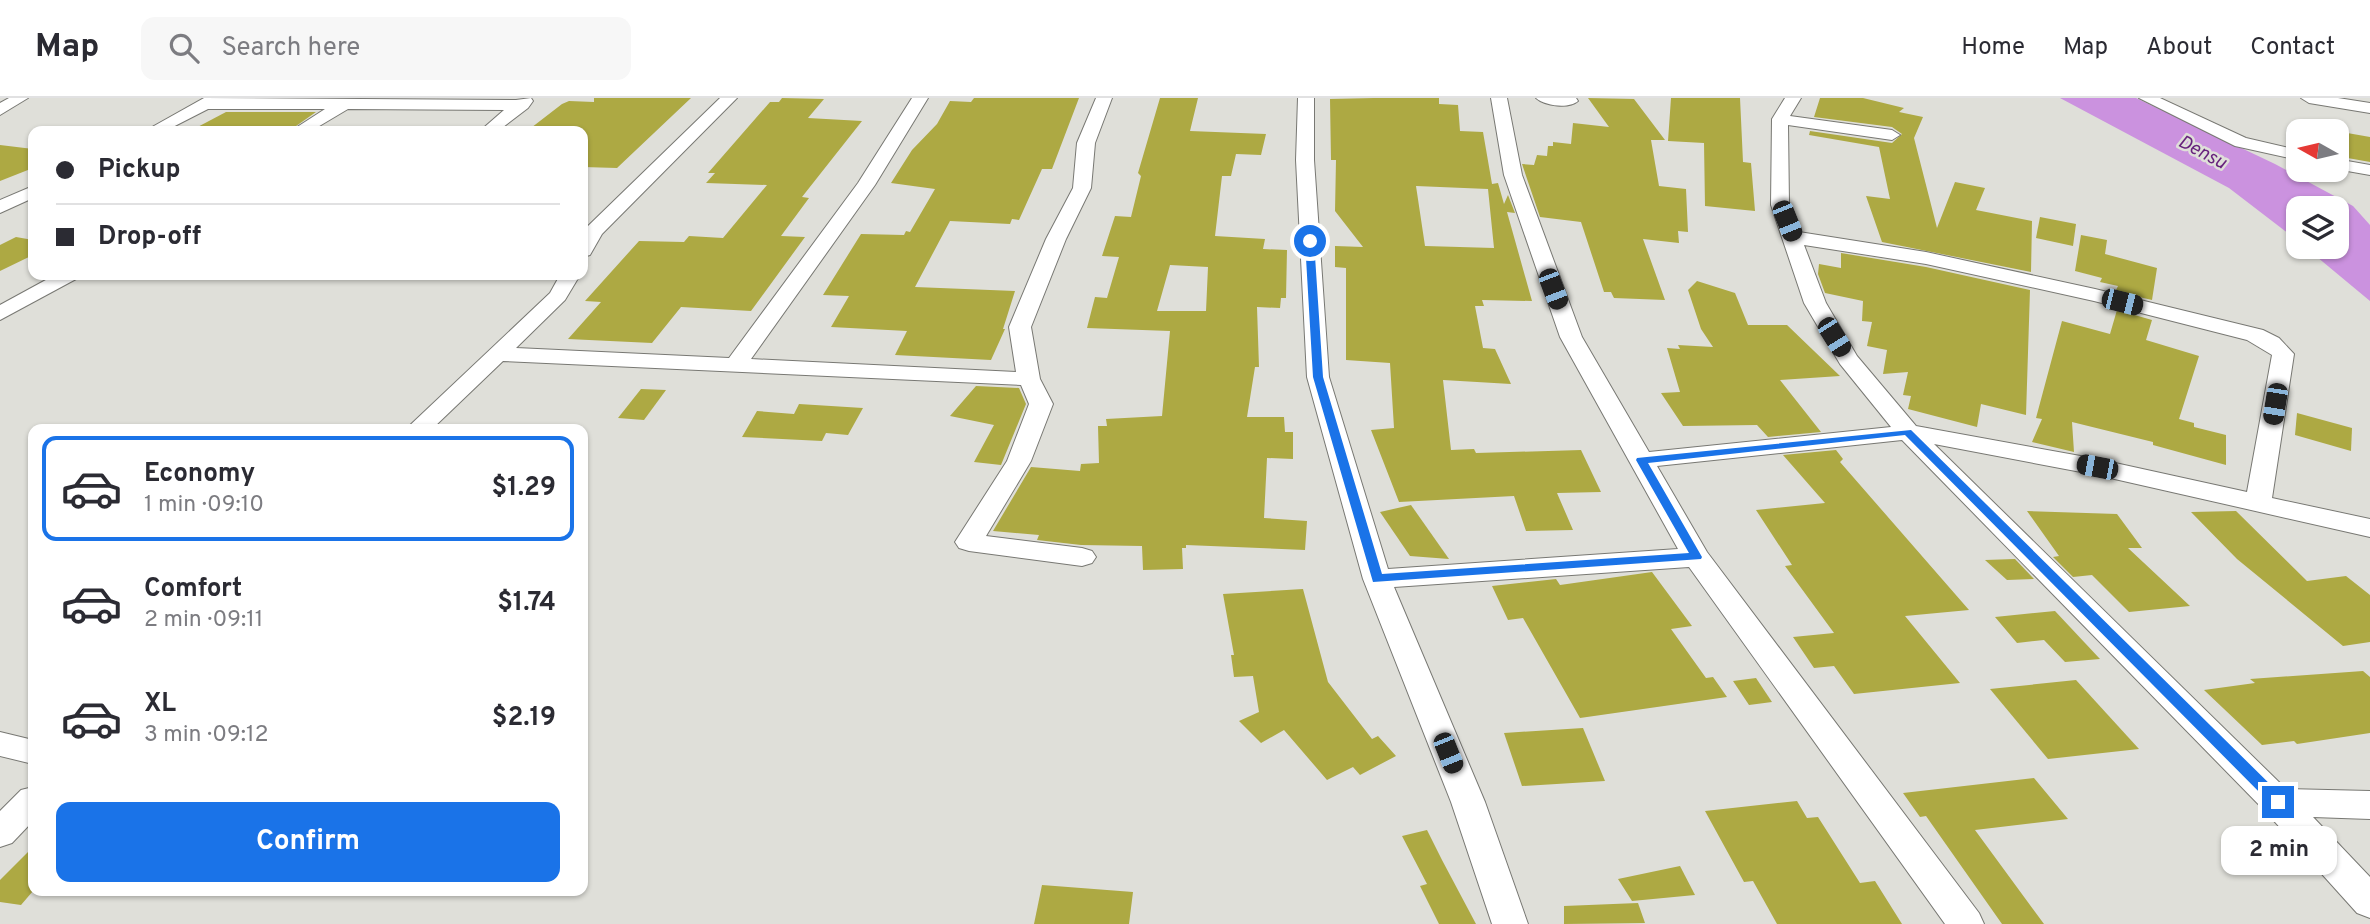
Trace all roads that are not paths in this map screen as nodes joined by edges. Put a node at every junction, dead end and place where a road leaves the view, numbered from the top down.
1 (20, 98) edge
2 (730, 98) edge
3 (920, 98) edge
4 (1104, 98) edge
5 (1306, 98) edge
6 (1499, 98) edge
7 (1544, 98) edge
8 (1793, 98) edge
9 (2147, 98) edge
10 (2309, 98) edge
11 (212, 101) edge
12 (525, 101) edge
13 (1570, 101) dead end
14 (346, 104) junction
15 (2370, 108) edge
16 (0, 110) edge
17 (1780, 119) junction
18 (163, 126) edge
19 (308, 126) edge
20 (494, 126) edge
21 (1892, 135) dead end
22 (2286, 152) edge
23 (2349, 166) edge
24 (2370, 170) edge
25 (28, 193) edge
26 (0, 207) edge
27 (588, 230) edge
28 (1793, 237) junction
29 (60, 280) edge
30 (567, 280) edge
31 (0, 314) edge
32 (498, 354) junction
33 (546, 358) junction
34 (735, 366) junction
35 (475, 373) junction
36 (1029, 379) junction
37 (423, 424) edge
38 (1908, 432) junction
39 (1641, 460) junction
40 (2258, 503) junction
41 (2370, 528) edge
42 (1082, 557) dead end
43 (1696, 557) junction
44 (1377, 579) junction
45 (0, 744) edge
46 (28, 751) edge
47 (2278, 802) junction
48 (28, 805) edge
49 (2370, 805) edge
50 (0, 833) edge
51 (2370, 902) edge
52 (1510, 924) edge
53 (1966, 924) edge

1 - 16 street
2 - 27 street
3 - 34 street
4 - 36 street
5 - 44 street
6 - 39 street
7 - 13 street
8 - 17 street
9 - 22 street
10 - 15 street
11 - 14 street
11 - 18 street
12 - 14 street
12 - 20 street
14 - 19 street
17 - 21 street
17 - 28 street
23 - 24 street
25 - 26 street
28 - 38 street
28 - 40 street
29 - 31 street
30 - 32 street
32 - 33 street
32 - 35 street
33 - 34 street
33 - 35 street
34 - 36 street
35 - 37 street
36 - 42 street
38 - 39 street
38 - 40 street
38 - 47 street
39 - 43 street
40 - 41 street
43 - 44 street
43 - 53 street
44 - 52 street
45 - 46 street
47 - 49 street
47 - 51 street
48 - 50 street

